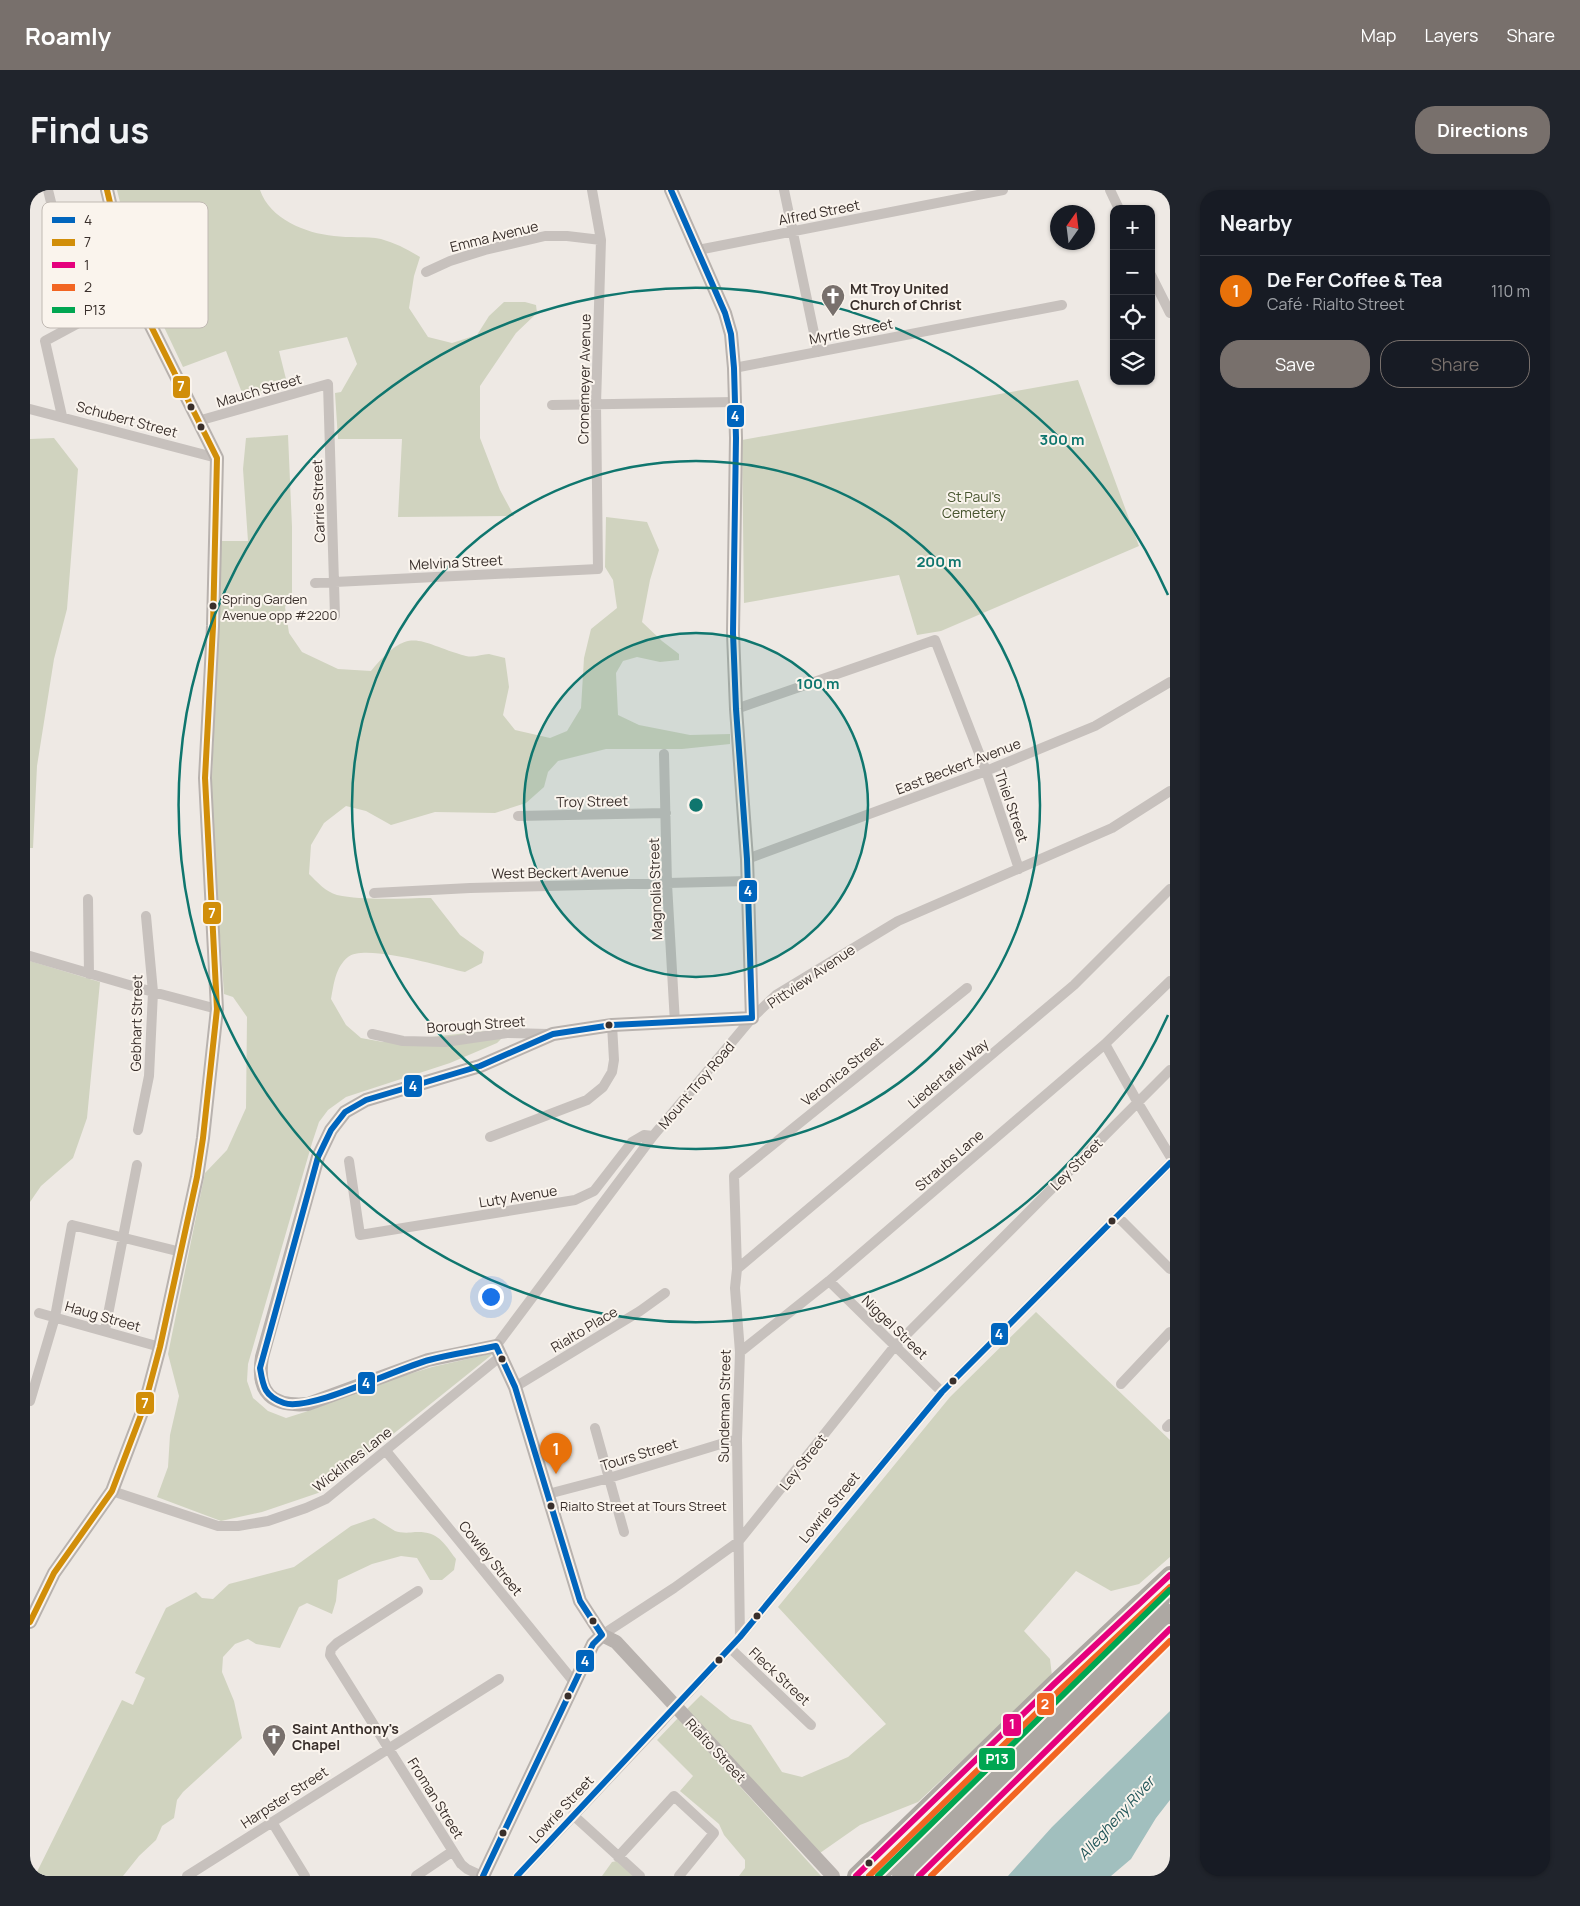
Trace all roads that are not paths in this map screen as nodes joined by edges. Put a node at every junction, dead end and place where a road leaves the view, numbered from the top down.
1 (592, 190) edge
2 (671, 190) edge
3 (784, 190) edge
4 (1003, 190) edge
5 (1110, 190) edge
6 (1117, 205) edge
7 (794, 232) junction
8 (601, 240) junction
9 (698, 250) junction
10 (426, 272) dead end
11 (1155, 283) edge
12 (1062, 305) dead end
13 (1170, 313) edge
14 (69, 328) edge
15 (152, 328) edge
16 (818, 352) junction
17 (734, 368) junction
18 (328, 384) joint
19 (735, 402) junction
20 (596, 404) junction
21 (552, 405) dead end
22 (30, 409) edge
23 (62, 416) junction
24 (198, 421) junction
25 (217, 458) junction
26 (598, 569) joint
27 (334, 582) junction
28 (315, 583) dead end
29 (335, 616) dead end
30 (1170, 682) edge
31 (736, 708) junction
32 (664, 754) dead end
33 (986, 771) junction
34 (1170, 791) edge
35 (666, 813) junction
36 (518, 816) dead end
37 (747, 859) junction
38 (1019, 869) junction
39 (748, 882) junction
40 (667, 884) junction
41 (1170, 889) edge
42 (374, 893) dead end
43 (88, 899) dead end
44 (146, 916) dead end
45 (30, 956) edge
46 (89, 974) junction
47 (1170, 981) edge
48 (966, 988) dead end
49 (153, 992) junction
50 (218, 1009) junction
51 (752, 1018) junction
52 (675, 1022) junction
53 (612, 1025) junction
54 (372, 1034) dead end
55 (553, 1034) junction
56 (1105, 1044) junction
57 (1170, 1070) edge
58 (1138, 1103) junction
59 (138, 1130) dead end
60 (654, 1136) junction
61 (490, 1137) dead end
62 (1170, 1156) edge
63 (349, 1161) dead end
64 (1170, 1163) edge
65 (137, 1164) dead end
66 (734, 1176) joint
67 (1117, 1216) junction
68 (122, 1237) junction
69 (181, 1252) junction
70 (737, 1269) junction
71 (1170, 1269) edge
72 (829, 1281) junction
73 (665, 1293) dead end
74 (40, 1312) dead end
75 (55, 1317) junction
76 (105, 1330) junction
77 (1170, 1332) edge
78 (160, 1347) junction
79 (894, 1347) junction
80 (498, 1351) junction
81 (740, 1352) junction
82 (1121, 1384) dead end
83 (515, 1387) junction
84 (942, 1392) junction
85 (30, 1401) edge
86 (595, 1428) dead end
87 (737, 1439) junction
88 (386, 1451) junction
89 (609, 1478) junction
90 (112, 1491) junction
91 (548, 1494) junction
92 (624, 1532) dead end
93 (738, 1542) junction
94 (1170, 1575) edge
95 (1170, 1590) edge
96 (418, 1592) dead end
97 (1170, 1613) edge
98 (30, 1622) edge
99 (1170, 1629) edge
100 (602, 1635) junction
101 (740, 1637) junction
102 (730, 1648) junction
103 (499, 1679) dead end
104 (574, 1682) junction
105 (811, 1724) dead end
106 (388, 1748) junction
107 (573, 1815) junction
108 (272, 1822) junction
109 (453, 1851) junction
110 (618, 1857) junction
111 (187, 1876) edge
112 (305, 1876) edge
113 (416, 1876) edge
114 (483, 1876) edge
115 (517, 1876) edge
116 (640, 1876) edge
117 (679, 1876) edge
118 (833, 1876) edge
119 (856, 1876) edge
120 (878, 1876) edge
121 (901, 1876) edge
122 (919, 1876) edge

1 - 8 street, Cronemeyer Avenue
2 - 9 street
3 - 7 street
4 - 7 street, Alfred Street
5 - 6 street
7 - 9 street, Alfred Street
7 - 16 street
8 - 10 street, Emma Avenue
8 - 20 street, Cronemeyer Avenue
9 - 17 street
11 - 13 street
12 - 16 street, Myrtle Street
14 - 23 street
15 - 24 street
16 - 17 street, Myrtle Street
17 - 19 street
18 - 24 street, Mauch Street
18 - 27 street, Carrie Street
19 - 20 street
19 - 31 street
20 - 21 street
20 - 26 street, Cronemeyer Avenue
22 - 23 street, Schubert Street
23 - 25 street, Schubert Street
24 - 25 street
25 - 50 street
26 - 27 street, Melvina Street
27 - 28 street, Melvina Street
27 - 29 street, Carrie Street
30 - 33 street, East Beckert Avenue
31 - 33 street, Thiel Street
31 - 37 street
32 - 35 street, Magnolia Street
33 - 37 street, East Beckert Avenue
33 - 38 street, Thiel Street
34 - 38 street, Pittview Avenue
35 - 36 street, Troy Street
35 - 40 street, Magnolia Street
37 - 39 street
38 - 51 street, Pittview Avenue
39 - 40 street, West Beckert Avenue
39 - 51 street
40 - 42 street, West Beckert Avenue
40 - 52 street, Magnolia Street
41 - 70 street, Liedertafel Way
43 - 46 street
44 - 49 street, Gebhart Street
45 - 46 street
46 - 49 street
47 - 56 street, Straubs Lane
48 - 66 street, Veronica Street
49 - 50 street
49 - 59 street, Gebhart Street
50 - 69 street
51 - 52 street
51 - 60 street, Mount Troy Road
52 - 53 street
53 - 55 street
53 - 61 street
54 - 55 street, Borough Street
55 - 80 street
56 - 58 street
56 - 72 street, Straubs Lane
57 - 58 street, Ley Street
58 - 62 street
58 - 79 street, Ley Street
60 - 63 street, Luty Avenue
60 - 80 street, Mount Troy Road
64 - 67 street, Lowrie Street
65 - 68 street
66 - 70 street, Sundeman Street
67 - 71 street
67 - 84 street, Lowrie Street
68 - 69 street
68 - 75 street
68 - 76 street
69 - 78 street
70 - 81 street, Sundeman Street
72 - 79 street, Niggel Street
72 - 81 street, Straubs Lane
73 - 83 street, Rialto Place
74 - 75 street, Haug Street
75 - 76 street, Haug Street
75 - 85 street
76 - 78 street, Haug Street
77 - 82 street
78 - 90 street
79 - 84 street, Niggel Street
79 - 93 street, Ley Street
80 - 83 street, Rialto Street
80 - 88 street, Wicklines Lane
81 - 87 street, Sundeman Street
83 - 91 street, Rialto Street
84 - 101 street, Lowrie Street
86 - 89 street
87 - 89 street, Tours Street
87 - 93 street, Sundeman Street
88 - 90 street, Wicklines Lane
88 - 104 street, Cowley Street
89 - 91 street, Tours Street
89 - 92 street
90 - 98 street
91 - 100 street, Rialto Street
93 - 100 street, Ley Street
93 - 101 street, Sundeman Street
94 - 119 highway
95 - 120 highway
96 - 106 street, Froman Street
97 - 121 highway
99 - 122 highway
100 - 104 street, Ley Street
100 - 118 street, Rialto Street
101 - 102 street, Lowrie Street
102 - 105 street, Fleck Street
102 - 107 street, Lowrie Street, bridge
103 - 106 street, Harpster Street
104 - 114 street, Ley Street
106 - 108 street, Harpster Street
106 - 109 street, Froman Street
107 - 110 street
107 - 115 street, Lowrie Street
108 - 111 street, Harpster Street
108 - 112 street
109 - 113 street
109 - 114 street, Froman Street
110 - 116 street
110 - 117 street

